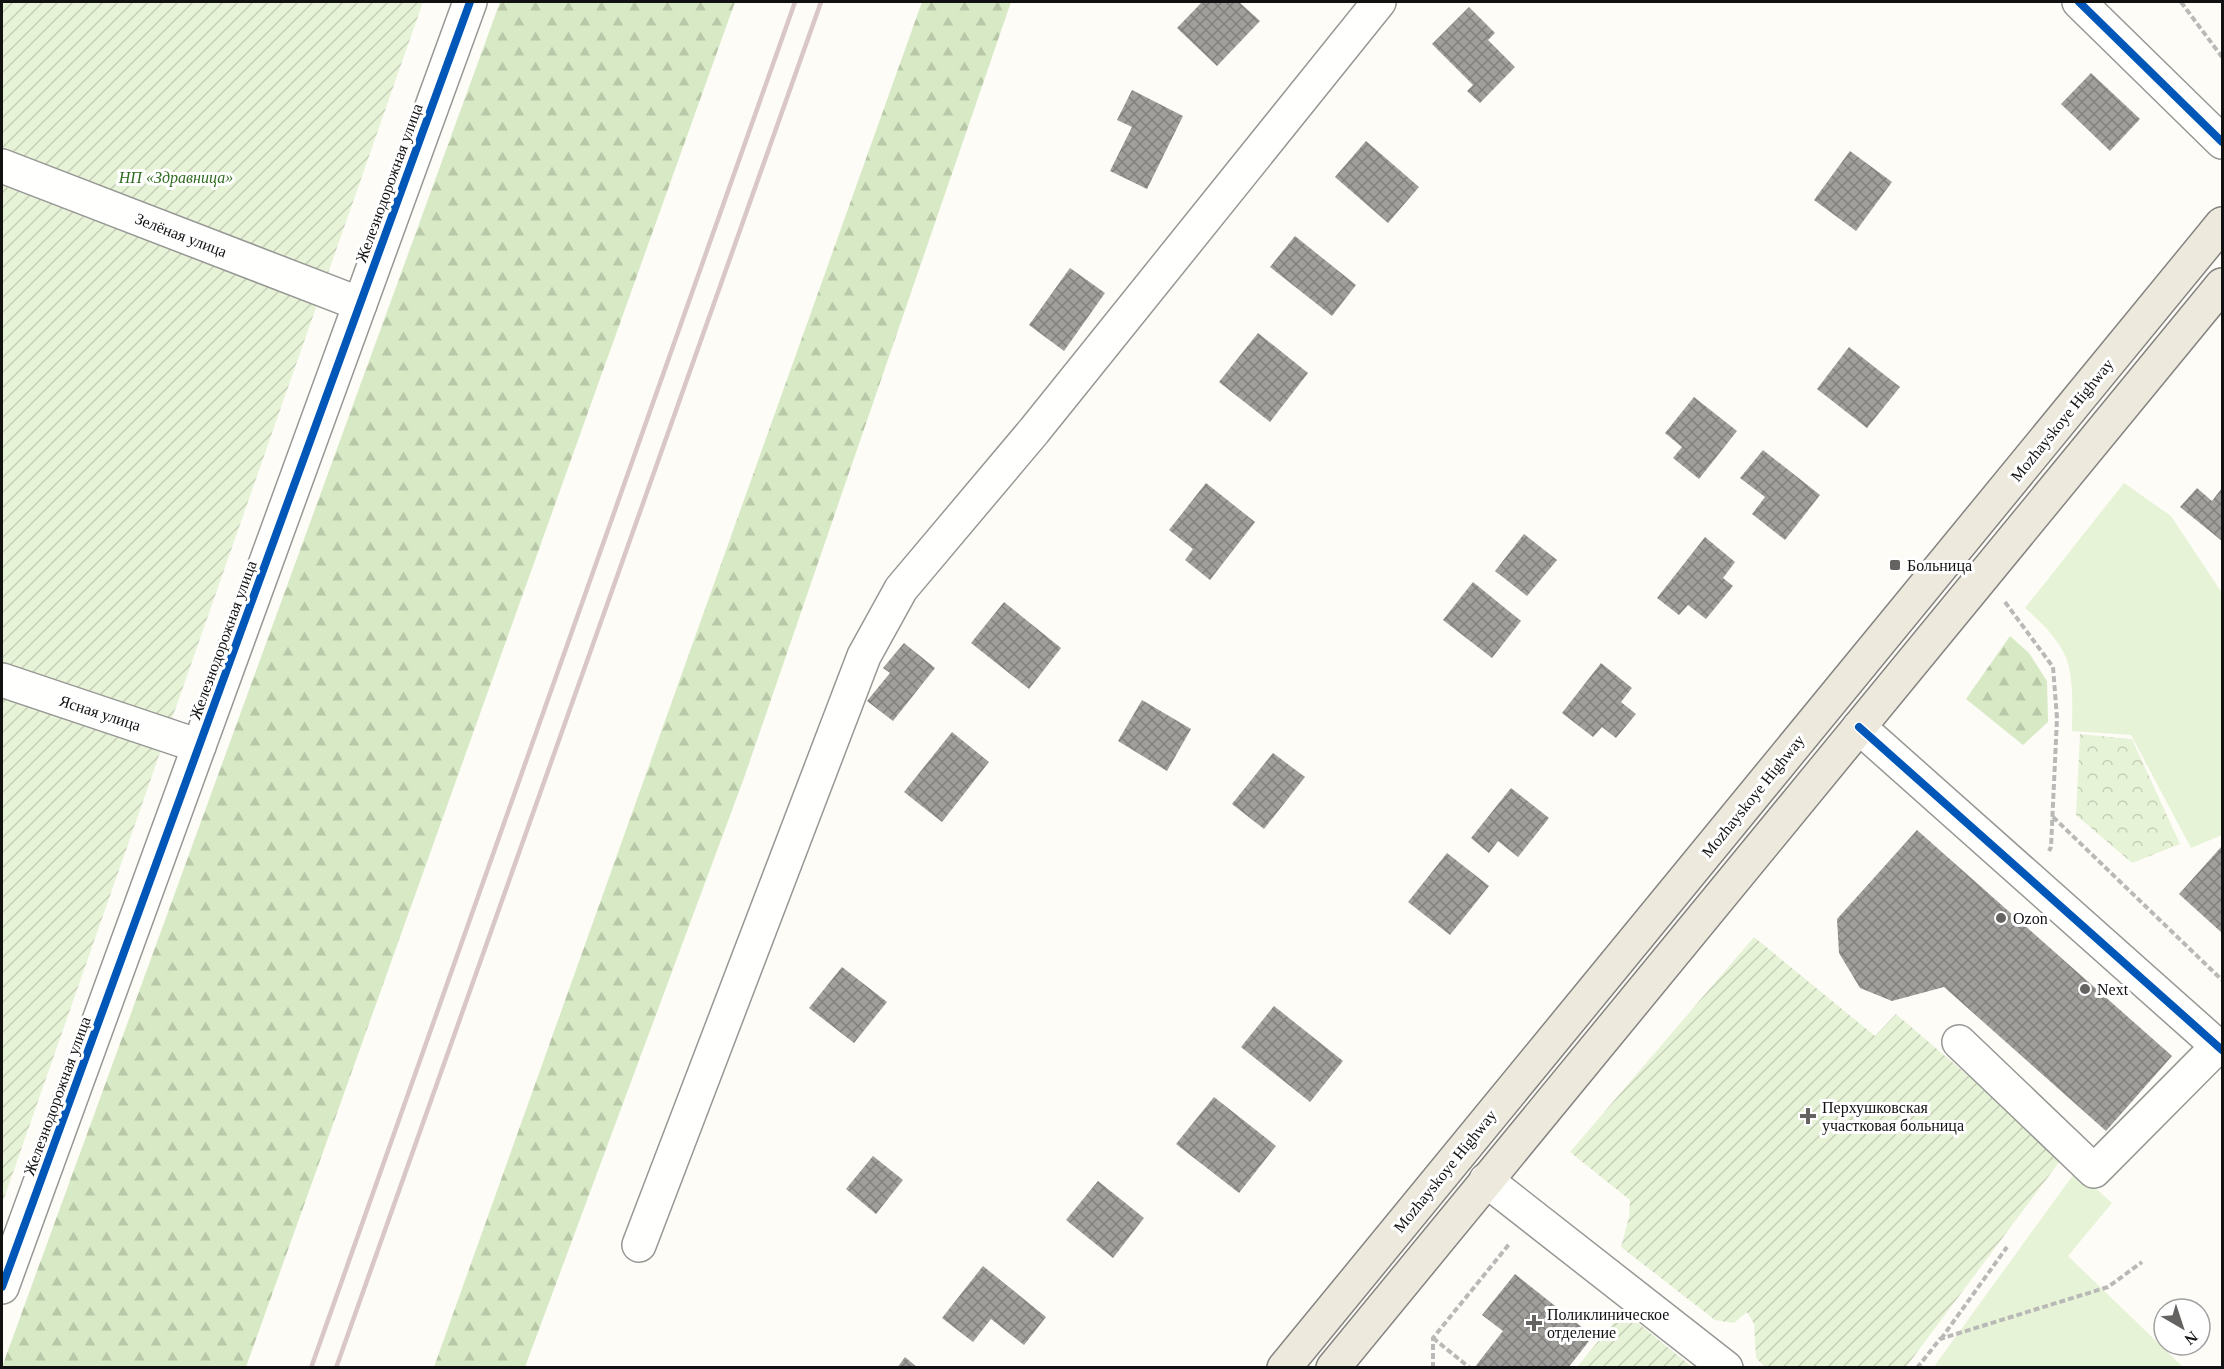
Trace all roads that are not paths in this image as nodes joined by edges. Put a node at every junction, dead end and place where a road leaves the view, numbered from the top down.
1 (470, 2) edge
2 (1379, 2) edge
3 (2079, 2) edge
4 (2223, 142) edge
5 (2, 166) edge
6 (2223, 224) edge
7 (2223, 285) edge
8 (360, 304) junction
9 (2, 680) edge
10 (1859, 727) junction
11 (199, 746) junction
12 (1959, 1042) dead end
13 (2220, 1048) edge
14 (1486, 1180) junction
15 (11, 1232) edge
16 (639, 1245) dead end
17 (2, 1287) edge
18 (1284, 1368) edge
19 (1333, 1368) edge
20 (1726, 1368) edge

1 - 8 street, Железнодорожная улица
2 - 16 street
3 - 4 street
5 - 8 street, Зелёная улица
6 - 18 main road, Mozhayskoye Highway
7 - 10 main road
8 - 11 street, Железнодорожная улица
9 - 11 street, Ясная улица
10 - 13 street
10 - 14 main road
11 - 15 street, Железнодорожная улица
12 - 13 street
14 - 19 main road
14 - 20 street
15 - 17 street, Железнодорожная улица

